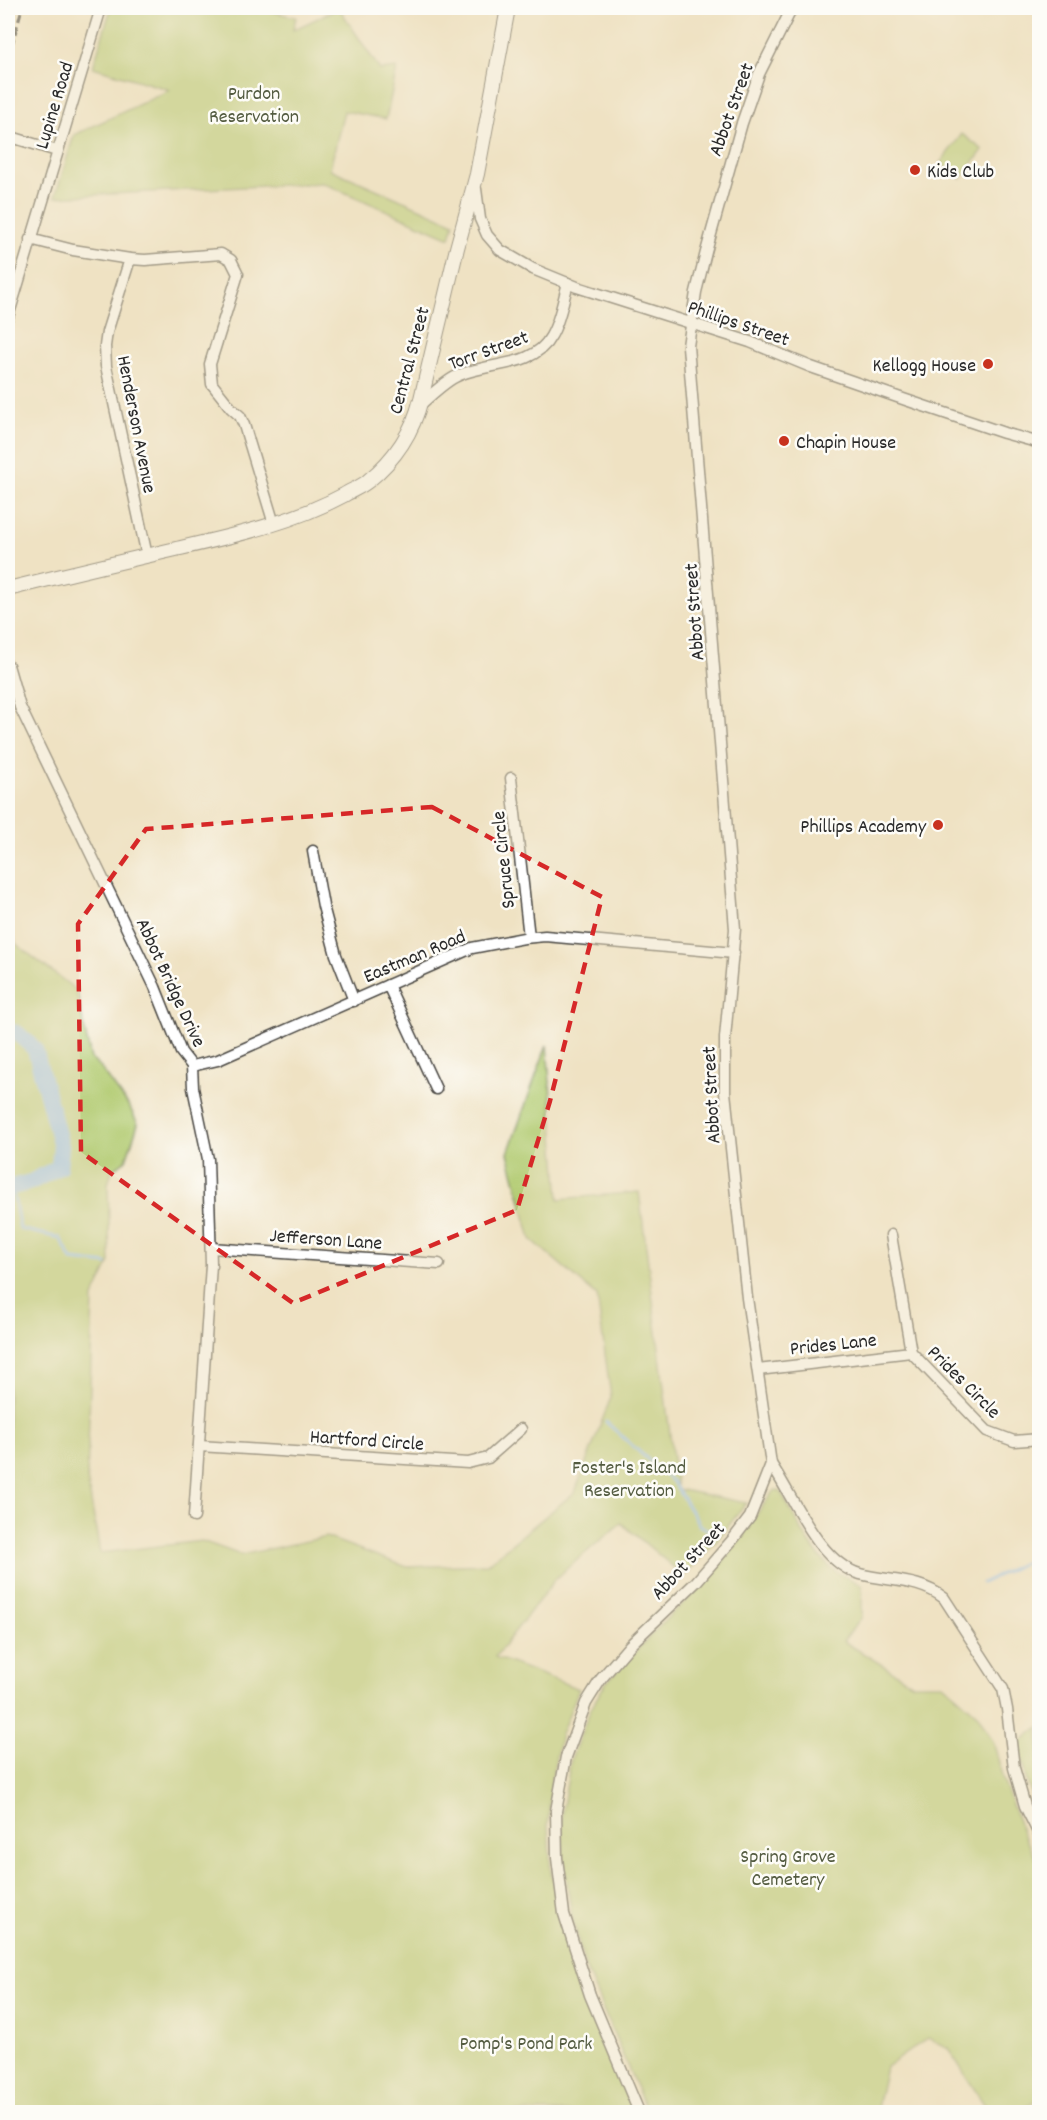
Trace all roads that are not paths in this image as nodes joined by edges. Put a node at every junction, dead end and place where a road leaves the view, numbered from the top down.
1 (101, 8) edge
2 (508, 8) edge
3 (792, 8) edge
4 (8, 136) edge
5 (57, 151) junction
6 (475, 183) junction
7 (30, 239) junction
8 (130, 259) junction
9 (568, 283) junction
10 (8, 317) edge
11 (691, 324) junction
12 (419, 407) junction
13 (1040, 442) edge
14 (274, 524) junction
15 (147, 556) junction
16 (8, 589) edge
17 (8, 664) edge
18 (511, 778) dead end
19 (313, 851) dead end
20 (529, 937) junction
21 (734, 953) junction
22 (388, 985) junction
23 (354, 1000) junction
24 (192, 1066) junction
25 (436, 1089) dead end
26 (891, 1235) dead end
27 (211, 1248) junction
28 (439, 1264) dead end
29 (911, 1352) junction
30 (758, 1370) junction
31 (521, 1429) dead end
32 (1040, 1439) edge
33 (199, 1446) junction
34 (771, 1464) junction
35 (194, 1517) dead end
36 (1040, 1836) edge
37 (639, 2112) edge

1 - 5 street, Lupine Road
2 - 6 main road, Central Street
3 - 11 street, Abbot Street
4 - 5 street
5 - 7 street, Lupine Road
6 - 9 street, Phillips Street
6 - 12 main road, Central Street
7 - 8 street
7 - 10 street, Lupine Road
8 - 14 street
8 - 15 street, Henderson Avenue
9 - 11 street, Phillips Street
9 - 12 street, Torr Street
11 - 13 street, Phillips Street
11 - 21 street, Abbot Street
12 - 14 main road, Central Street
14 - 15 main road, Central Street
15 - 16 main road, Central Street
17 - 24 street, Abbot Bridge Drive
18 - 20 street, Spruce Circle
19 - 23 street
20 - 21 street, Eastman Road
20 - 22 street, Eastman Road
21 - 30 street, Abbot Street
22 - 23 street, Eastman Road
22 - 25 street
23 - 24 street, Eastman Road
24 - 27 street, Abbot Bridge Drive
26 - 29 street, Prides Circle
27 - 28 street, Jefferson Lane
27 - 33 street, Abbot Bridge Drive
29 - 30 street, Prides Lane
29 - 32 street, Prides Circle
30 - 34 street, Abbot Street
31 - 33 street, Hartford Circle
33 - 35 street, Abbot Bridge Drive
34 - 36 street
34 - 37 street, Abbot Street

